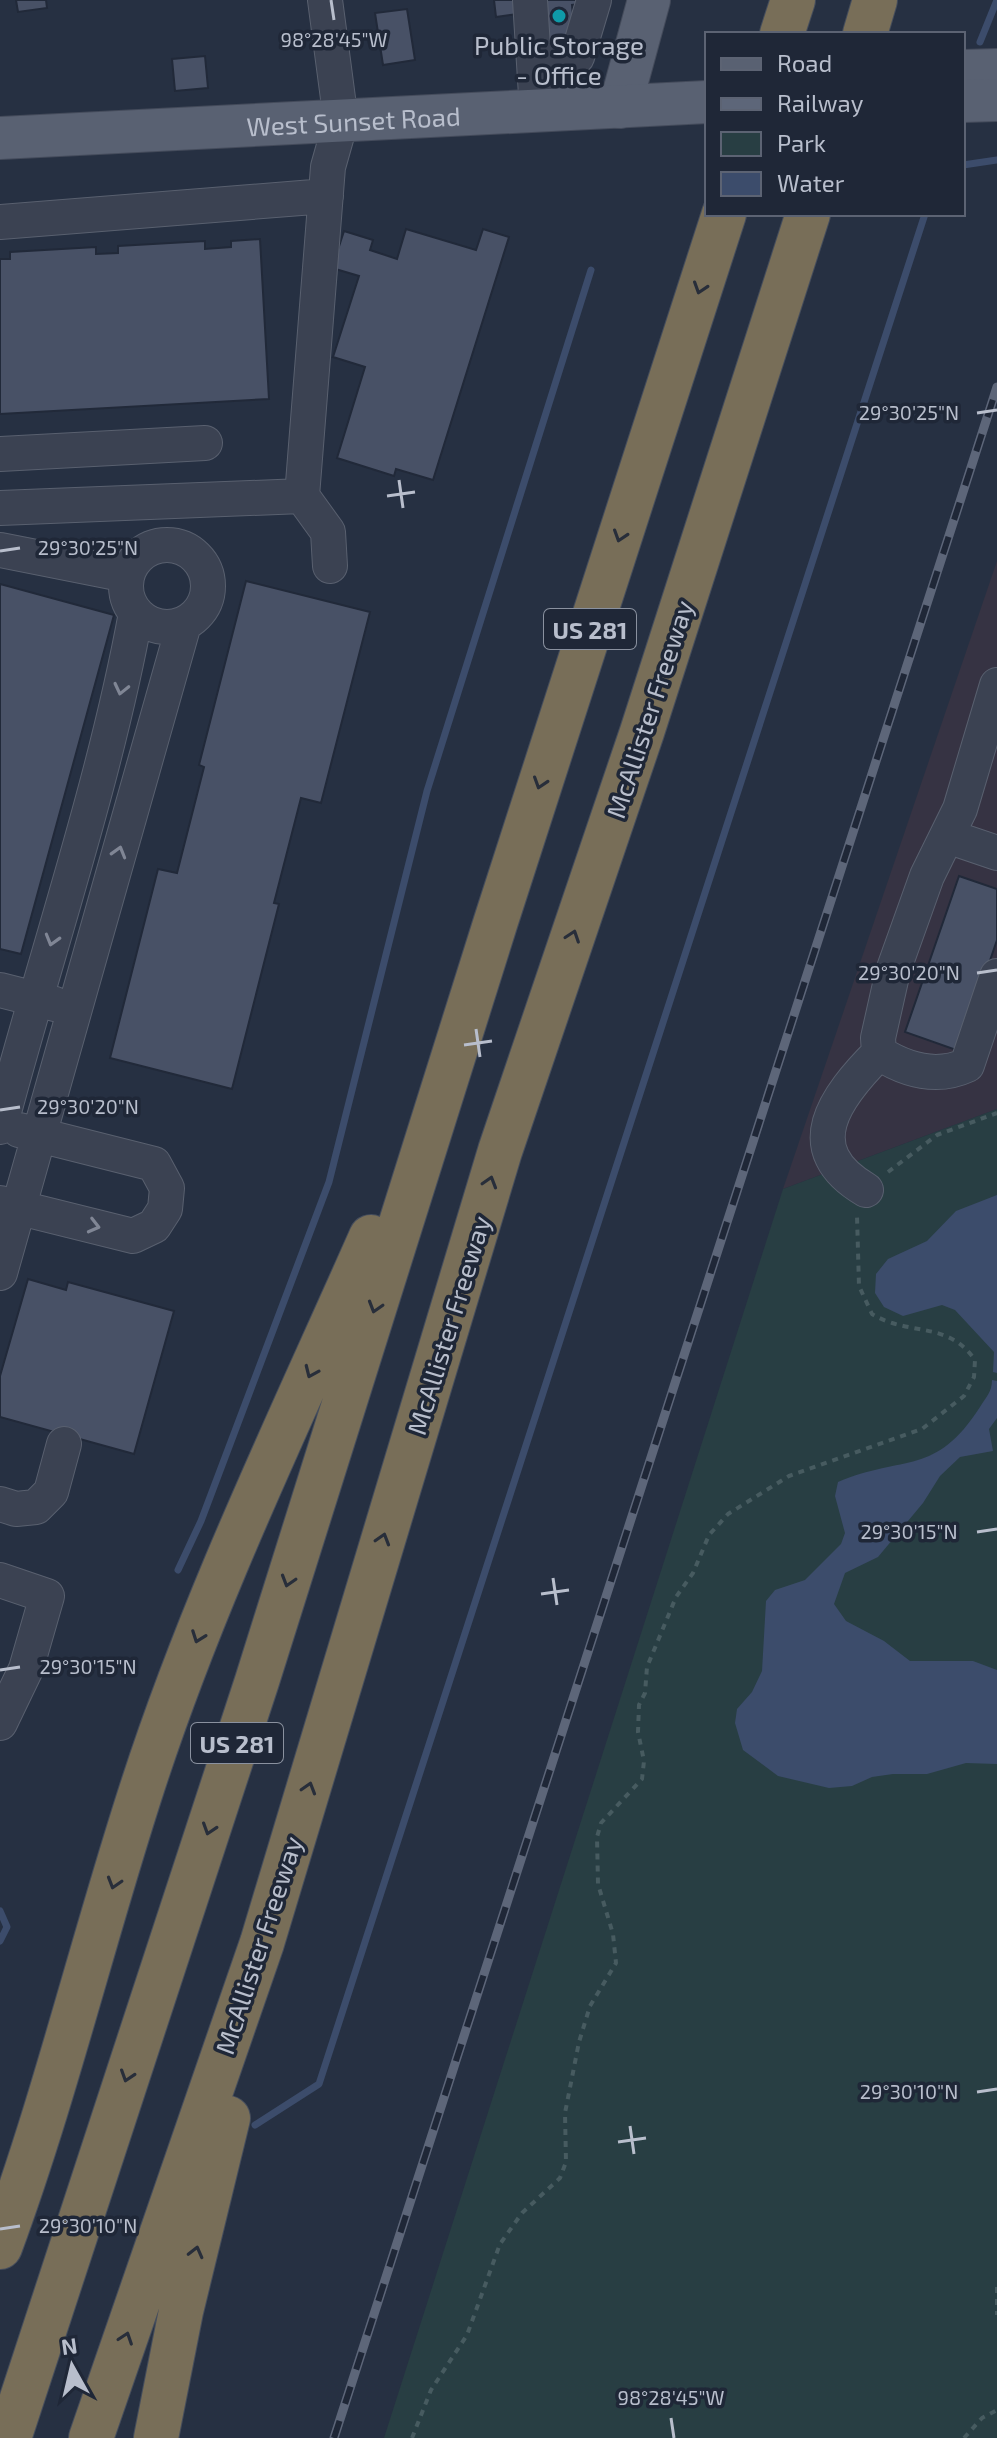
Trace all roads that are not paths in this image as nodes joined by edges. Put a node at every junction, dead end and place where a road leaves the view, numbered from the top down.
1 (325, 0) edge
2 (530, 0) edge
3 (594, 0) edge
4 (649, 0) edge
5 (793, 0) edge
6 (875, 0) edge
7 (783, 32) edge
8 (866, 32) edge
9 (534, 62) junction
10 (997, 70) edge
11 (965, 71) edge
12 (997, 100) edge
13 (965, 101) edge
14 (705, 102) edge
15 (620, 107) junction
16 (537, 111) junction
17 (341, 121) junction
18 (0, 138) edge
19 (326, 196) junction
20 (723, 216) edge
21 (807, 216) edge
22 (0, 222) edge
23 (205, 443) dead end
24 (119, 449) junction
25 (4, 454) edge
26 (302, 496) junction
27 (122, 501) junction
28 (8, 508) edge
29 (0, 550) edge
30 (330, 566) dead end
31 (127, 575) junction
32 (136, 613) junction
33 (184, 624) junction
34 (997, 685) edge
35 (947, 836) junction
36 (997, 853) edge
37 (997, 976) edge
38 (0, 990) edge
39 (33, 999) junction
40 (75, 1008) junction
41 (12, 1032) edge
42 (64, 1045) junction
43 (457, 1045) junction
44 (879, 1053) junction
45 (0, 1126) edge
46 (38, 1136) junction
47 (866, 1190) road end
48 (9, 1206) edge
49 (0, 1273) edge
50 (64, 1444) dead end
51 (0, 1504) edge
52 (0, 1580) edge
53 (0, 1723) edge
54 (262, 1943) junction
55 (0, 2247) edge
56 (9, 2438) edge
57 (91, 2438) edge
58 (156, 2438) edge

1 - 17 street
2 - 9 street
3 - 9 street
4 - 15 main road
5 - 7 highway
6 - 8 highway
9 - 16 street
10 - 11 main road
12 - 13 main road
14 - 15 main road, West Sunset Road
15 - 16 main road, West Sunset Road
16 - 17 main road, West Sunset Road
17 - 18 main road, West Sunset Road
17 - 19 street
19 - 22 street
19 - 26 street
20 -> 43 highway, US 281
54 -> 21 highway, McAllister Freeway / US 281
23 - 24 street
24 - 25 street
24 - 27 street
25 - 28 street
26 - 27 street
26 - 30 street
27 - 28 street
29 - 31 street
31 - 32 street
31 - 33 street
32 - 33 street
32 -> 39 street
40 -> 33 street
34 - 35 street
35 - 36 street
35 - 44 street
37 - 44 street
38 - 39 street
39 - 40 street
39 - 41 street
40 - 42 street
41 - 42 street
41 - 45 street
42 - 46 street
43 -> 55 highway
43 -> 56 highway, US 281
44 - 47 street
45 - 46 street
46 - 48 street
48 -> 46 street
48 - 49 street
50 - 51 street
52 - 53 street
57 -> 54 highway, McAllister Freeway / US 281
58 -> 54 highway

